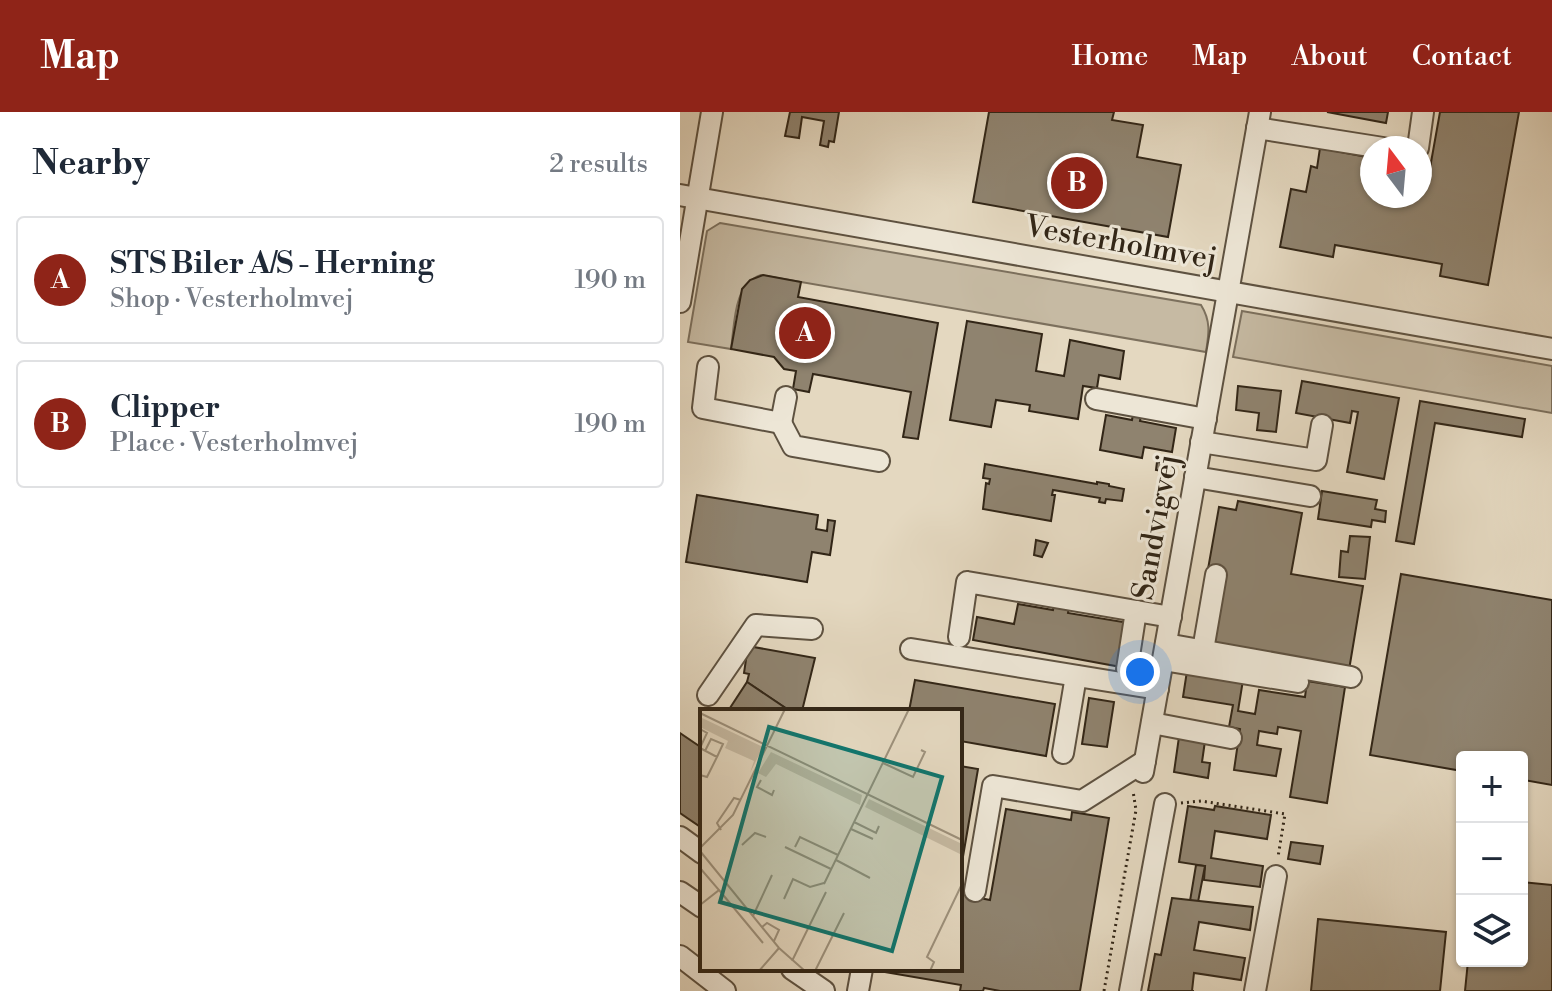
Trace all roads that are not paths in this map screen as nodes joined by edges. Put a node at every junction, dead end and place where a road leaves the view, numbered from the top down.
1 (712, 112) edge
2 (1423, 112) edge
3 (1258, 120) edge
4 (1420, 136) edge
5 (1360, 143) edge
6 (689, 197) edge
7 (1228, 292) junction
8 (680, 302) edge
9 (1552, 349) edge
10 (708, 367) dead end
11 (786, 397) dead end
12 (1096, 399) dead end
13 (1206, 419) junction
14 (781, 423) junction
15 (1322, 425) dead end
16 (1201, 442) junction
17 (879, 461) dead end
18 (1195, 477) junction
19 (1310, 496) dead end
20 (1216, 575) dead end
21 (1136, 611) junction
22 (1171, 617) junction
23 (812, 629) dead end
24 (959, 637) dead end
25 (911, 649) dead end
26 (1203, 650) junction
27 (1165, 652) junction
28 (1127, 669) dead end
29 (1076, 676) junction
30 (1351, 677) dead end
31 (1298, 682) dead end
32 (1158, 689) junction
33 (708, 695) dead end
34 (1152, 723) junction
35 (1231, 738) dead end
36 (1063, 753) dead end
37 (1165, 804) road end
38 (681, 840) edge
39 (700, 852) edge
40 (1276, 876) road end
41 (975, 891) dead end
42 (680, 892) edge
43 (700, 906) edge
44 (680, 956) edge
45 (795, 971) edge
46 (862, 971) edge
47 (725, 991) edge
48 (824, 991) edge
49 (858, 991) edge
50 (1130, 991) edge
51 (1255, 991) edge

1 - 6 street
2 - 4 street
3 - 5 street
3 - 7 street, Sandvigvej
6 - 7 street, Vesterholmvej
6 - 8 street
7 - 9 street, Vesterholmvej
7 - 13 street, Sandvigvej
10 - 14 street
11 - 14 street
12 - 13 street
13 - 16 street, Sandvigvej
14 - 17 street
15 - 16 street
16 - 18 street, Sandvigvej
18 - 19 street
18 - 22 street, Sandvigvej
20 - 26 street
21 - 22 street
21 - 24 street
21 - 28 street
22 - 27 street, Sandvigvej
23 - 33 street
25 - 29 street
26 - 27 street
26 - 30 street
27 - 31 street
27 - 32 street, Sandvigvej
29 - 32 street
29 - 36 street
32 - 34 street, Sandvigvej
34 - 35 street
34 - 41 street, Sandvigvej
37 - 50 street
38 - 39 street
40 - 51 street
42 - 43 street
44 - 47 street
45 - 48 street
46 - 49 street

